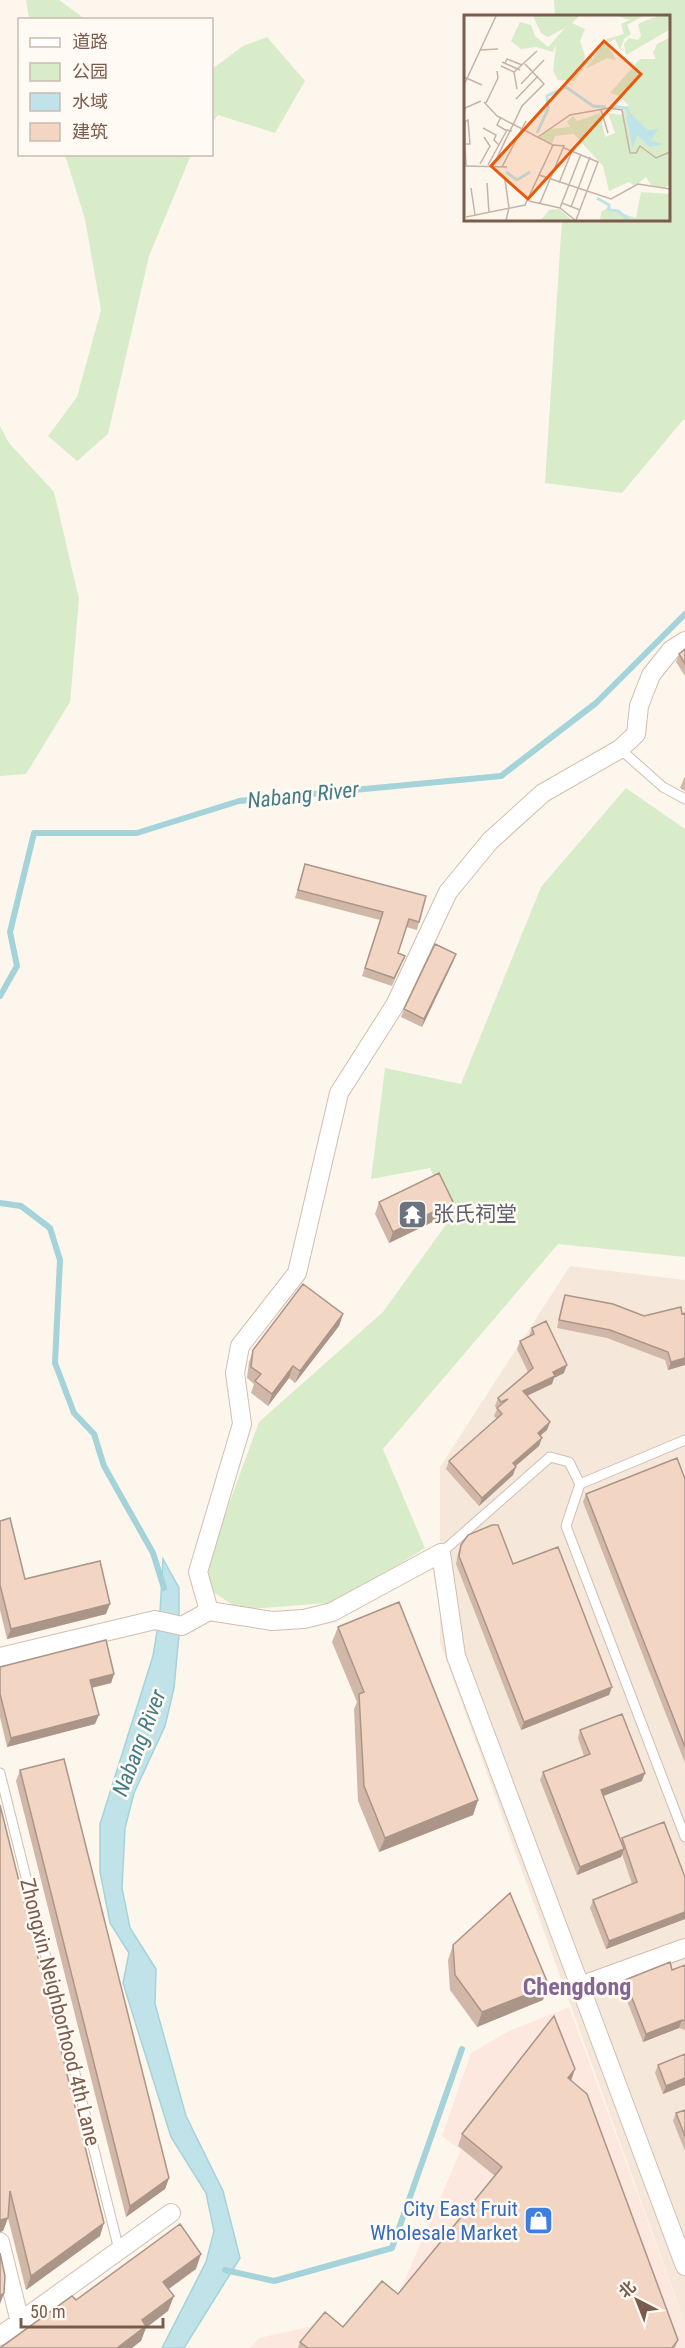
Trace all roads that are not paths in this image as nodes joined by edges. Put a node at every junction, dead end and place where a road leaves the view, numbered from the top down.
1 (685, 641) edge
2 (620, 749) junction
3 (685, 798) edge
4 (685, 1440) edge
5 (580, 1484) junction
6 (441, 1553) junction
7 (209, 1611) junction
8 (0, 1657) edge
9 (0, 1773) edge
10 (685, 1837) edge
11 (685, 1948) edge
12 (580, 1986) junction
13 (171, 2213) dead end
14 (0, 2242) edge
15 (119, 2250) junction
16 (685, 2266) edge
17 (20, 2322) junction
18 (0, 2336) edge

1 - 2 street
2 - 3 lane
2 - 7 street
4 - 5 lane
5 - 6 lane
5 - 10 lane
6 - 7 street
6 - 12 street
7 - 8 street
9 - 15 lane, Zhongxin Neighborhood 4th Lane
11 - 12 street
12 - 16 street
13 - 15 street
14 - 17 street
15 - 17 street
17 - 18 street

